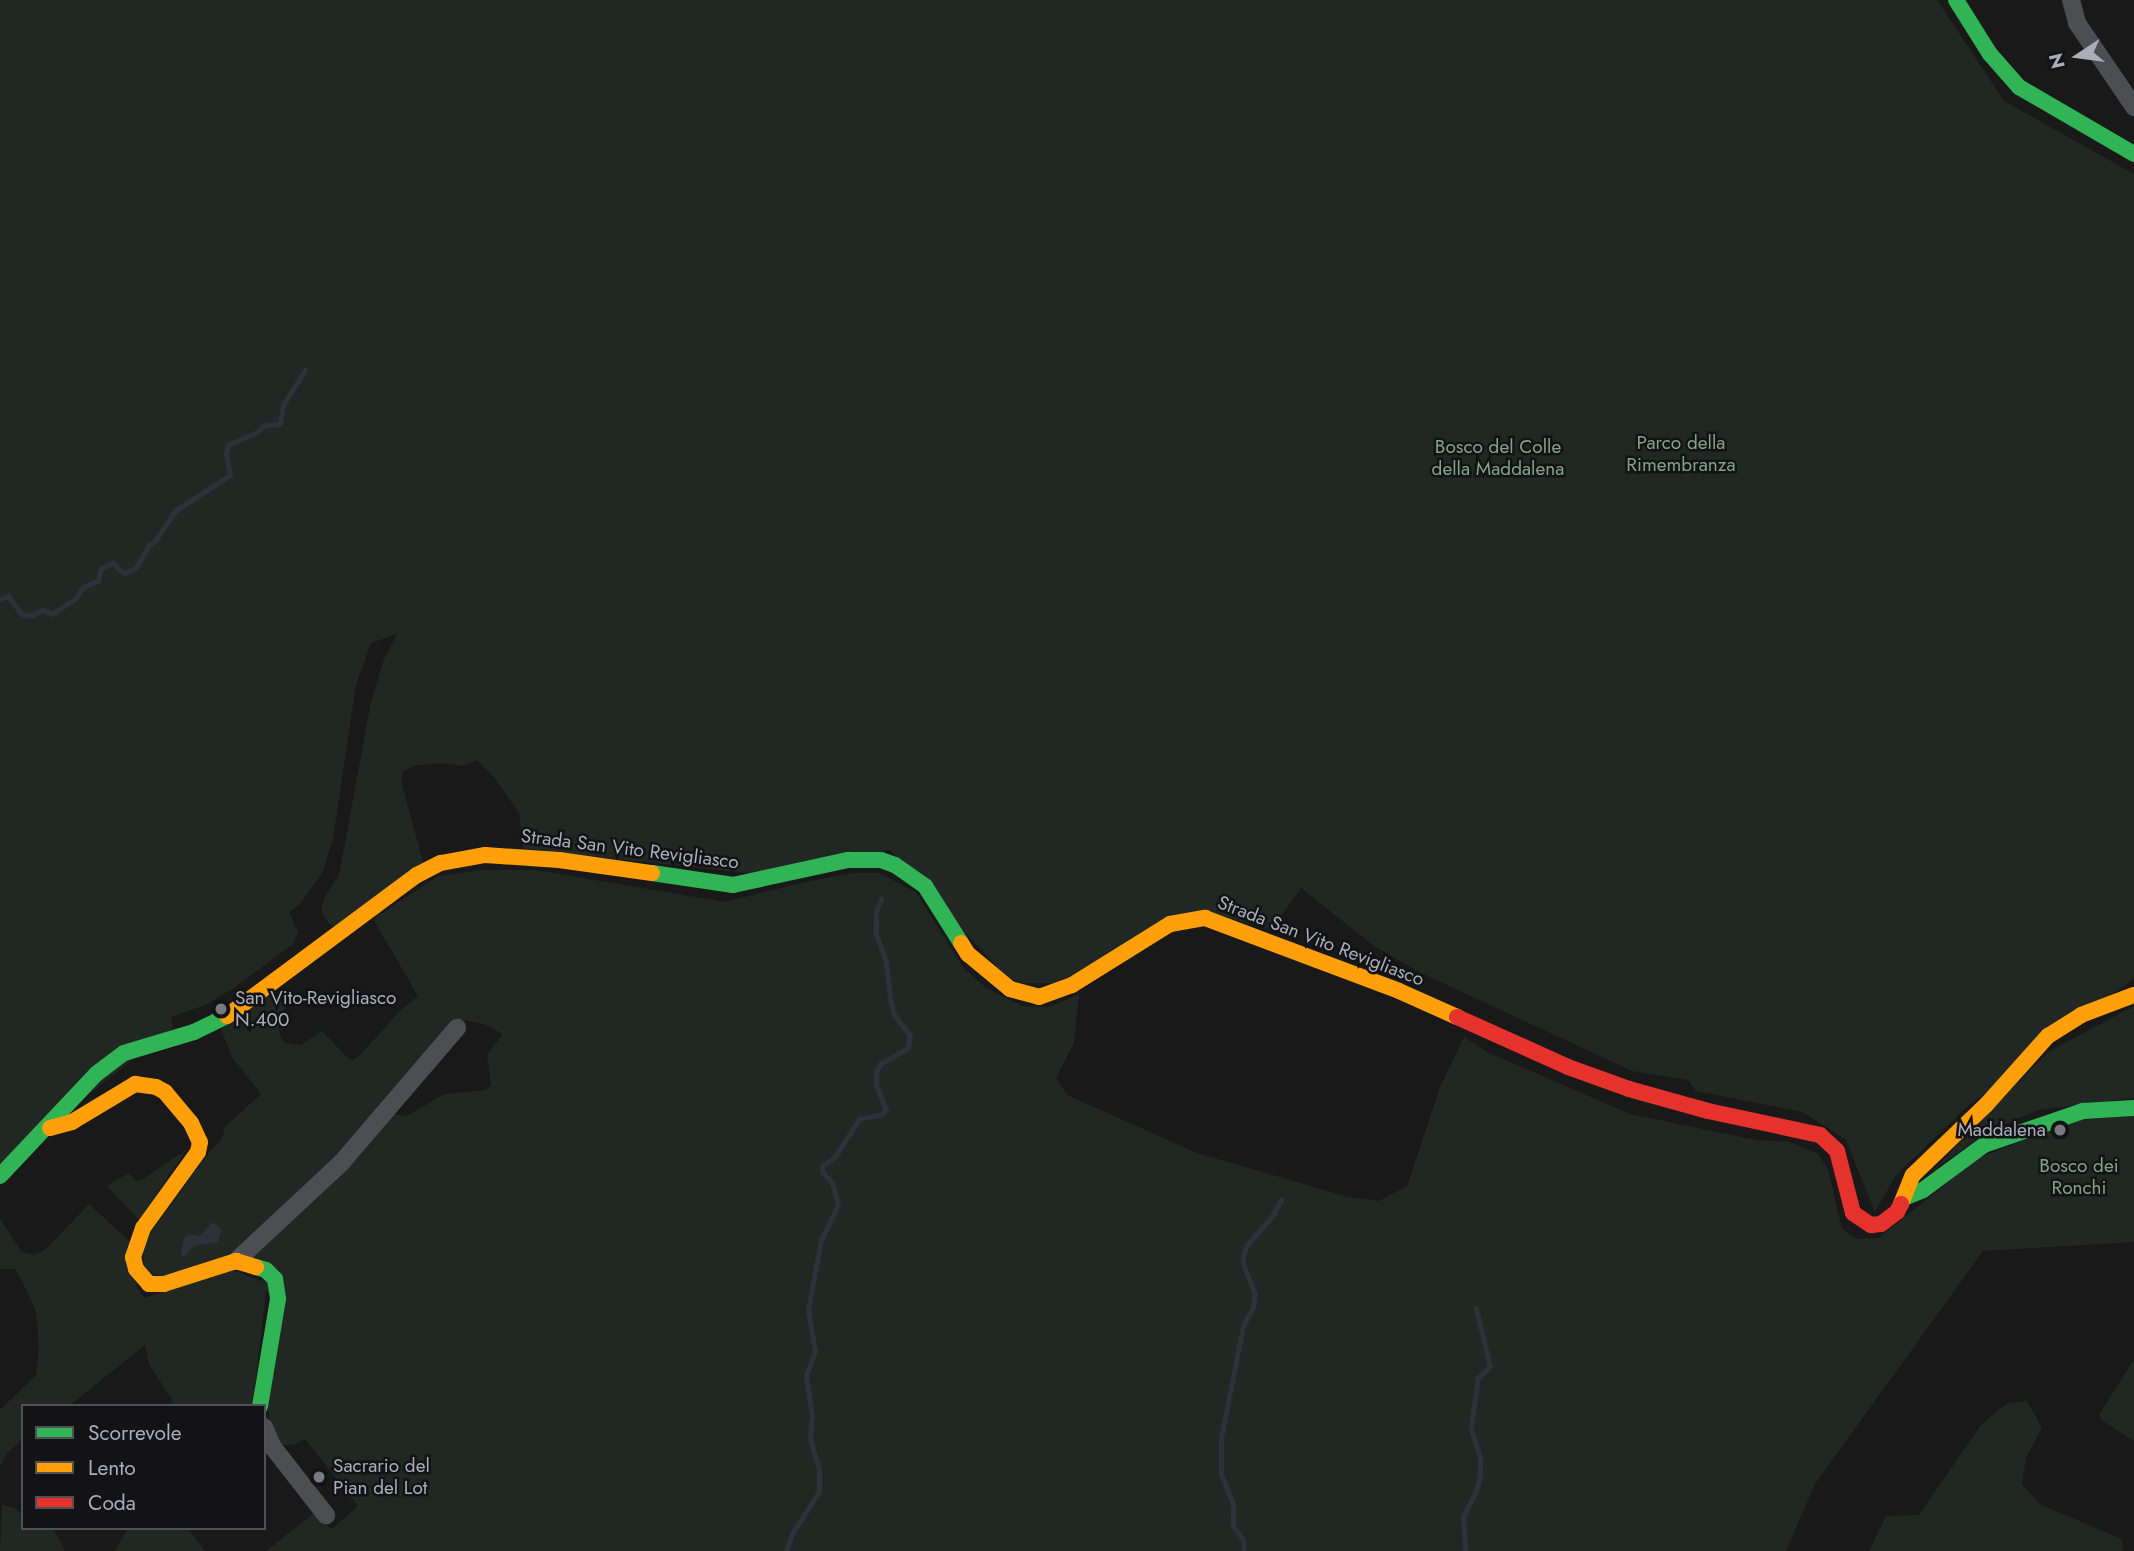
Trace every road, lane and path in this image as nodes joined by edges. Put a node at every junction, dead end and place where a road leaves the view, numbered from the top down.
1 (1956, 0) edge
2 (2060, 0) edge
3 (2071, 0) edge
4 (2077, 23) junction
5 (2134, 107) edge
6 (2134, 154) edge
7 (2134, 995) edge
8 (457, 1028) dead end
9 (2134, 1108) edge
10 (45, 1129) junction
11 (0, 1176) edge
12 (1906, 1197) junction
13 (236, 1261) junction
14 (260, 1404) edge
15 (266, 1432) edge
16 (326, 1515) dead end

1 - 6 street
2 - 4 street
3 - 4 street
4 - 5 street
7 - 12 street
8 - 13 street, Strada San Vito Revigliasco
9 - 12 street, Strada San Vito Revigliasco
10 - 11 street, Strada San Vito Revigliasco
10 - 12 street, Strada San Vito Revigliasco
10 - 13 street, Strada San Vito Revigliasco
13 - 14 street
15 - 16 street

